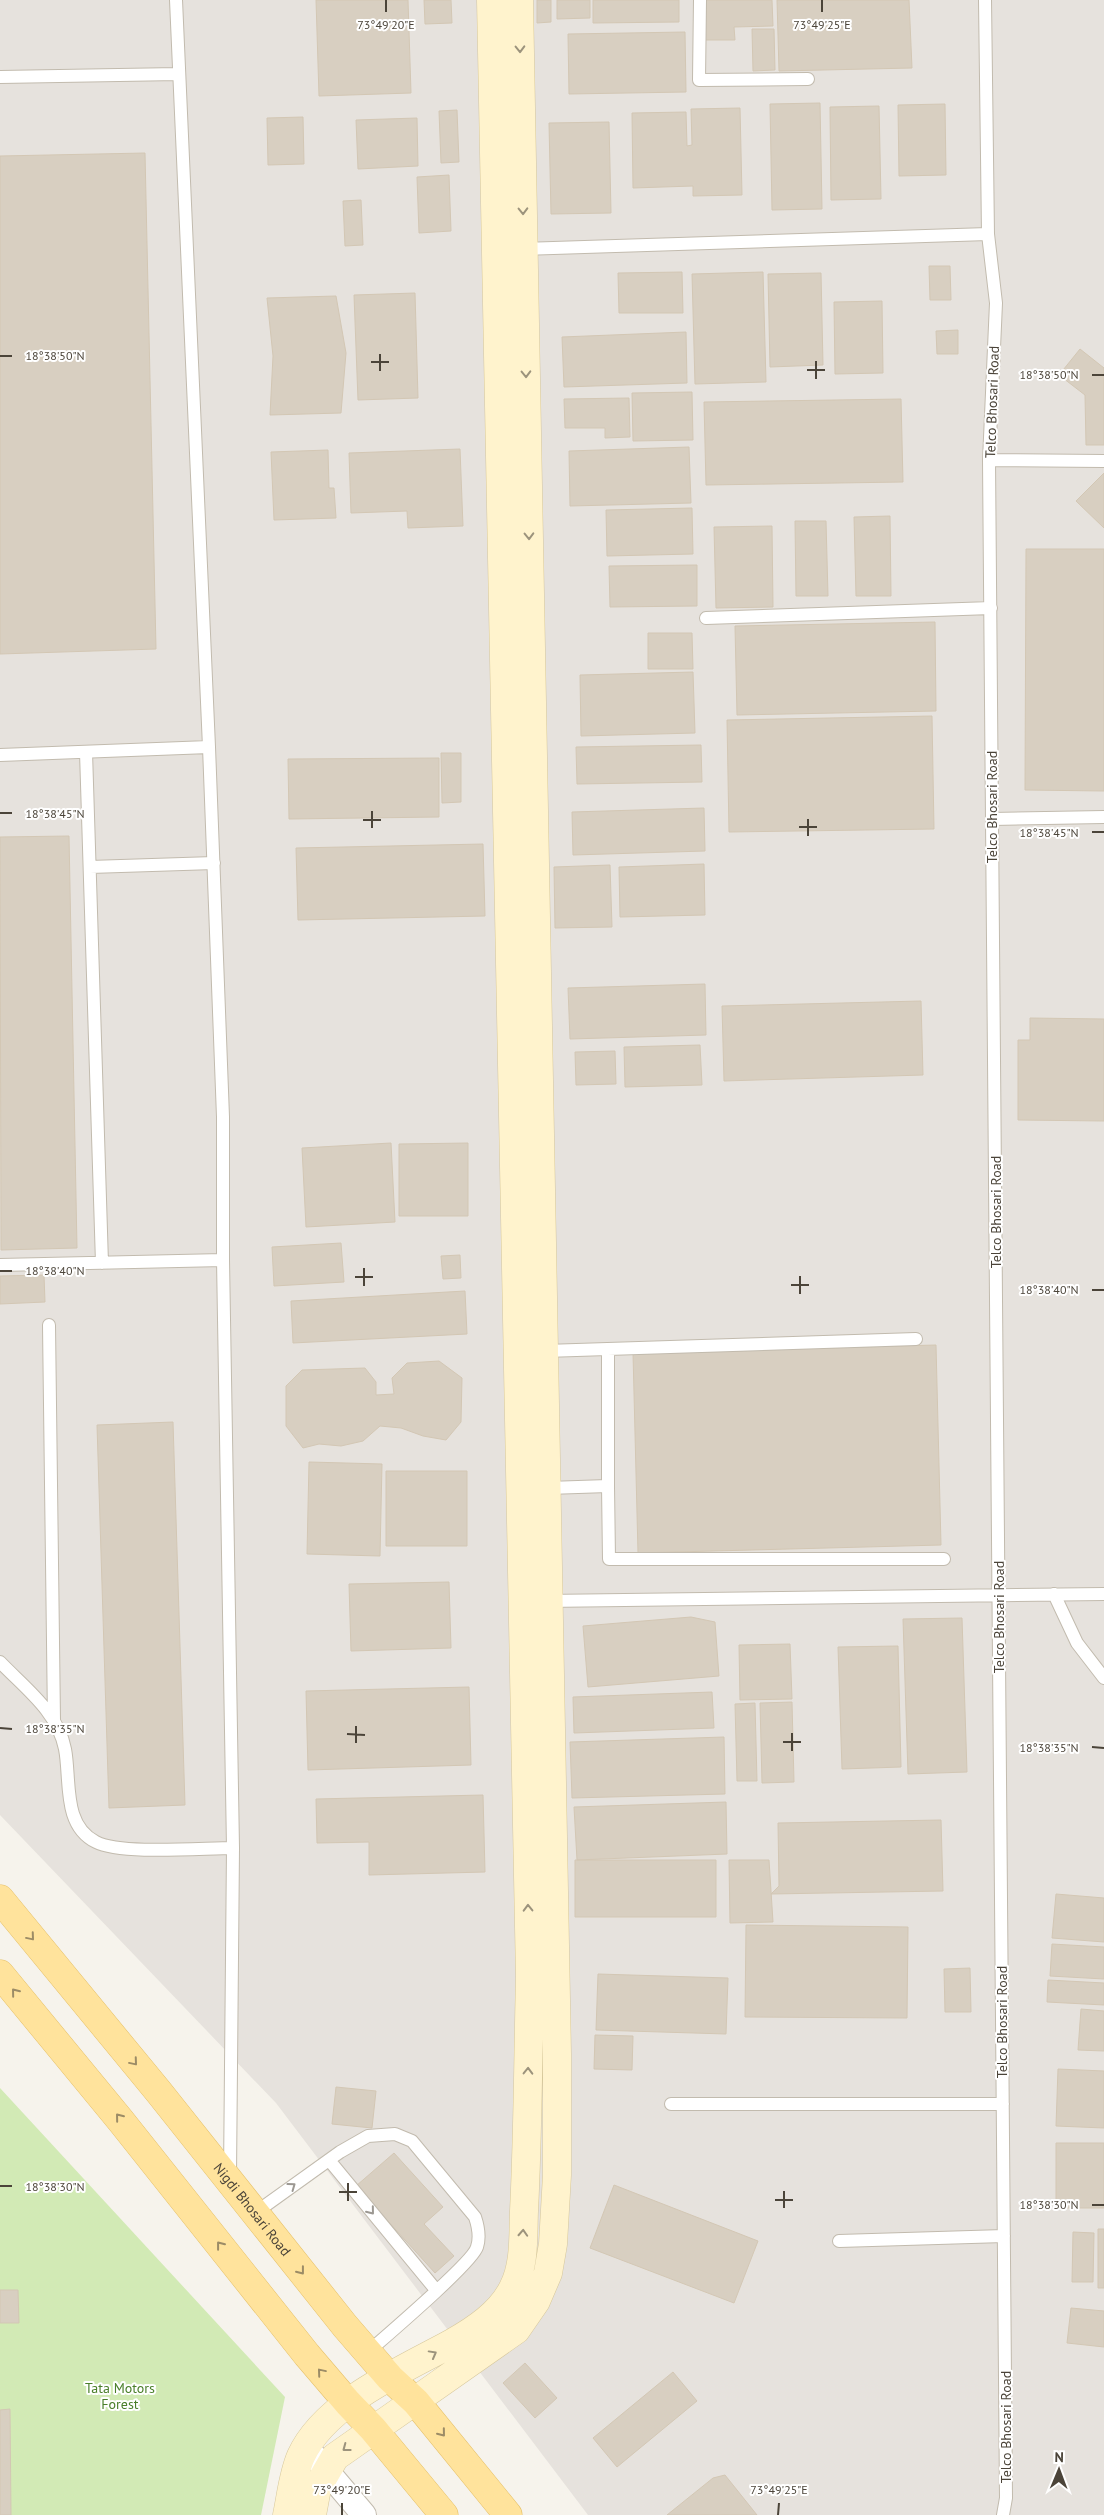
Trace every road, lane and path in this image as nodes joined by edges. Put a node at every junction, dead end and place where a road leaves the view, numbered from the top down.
1 (176, 0) edge
2 (491, 0) edge
3 (519, 0) edge
4 (700, 0) edge
5 (986, 0) edge
6 (178, 74) junction
7 (0, 77) edge
8 (808, 79) dead end
9 (988, 234) junction
10 (524, 249) junction
11 (494, 250) junction
12 (990, 460) junction
13 (1104, 461) edge
14 (991, 608) junction
15 (706, 618) dead end
16 (209, 747) junction
17 (86, 752) junction
18 (0, 755) edge
19 (1104, 817) edge
20 (992, 819) junction
21 (214, 862) junction
22 (90, 867) junction
23 (223, 1260) junction
24 (102, 1262) junction
25 (0, 1265) edge
26 (50, 1325) dead end
27 (916, 1339) dead end
28 (608, 1349) junction
29 (545, 1351) junction
30 (608, 1486) junction
31 (548, 1488) junction
32 (944, 1559) dead end
33 (1054, 1594) junction
34 (1104, 1594) edge
35 (999, 1595) junction
36 (520, 1600) junction
37 (550, 1601) junction
38 (0, 1662) edge
39 (1104, 1678) edge
40 (54, 1721) junction
41 (233, 1848) junction
42 (0, 1899) edge
43 (0, 1974) edge
44 (671, 2104) dead end
45 (1003, 2104) junction
46 (329, 2160) junction
47 (230, 2181) junction
48 (255, 2213) junction
49 (1004, 2236) junction
50 (839, 2241) dead end
51 (436, 2290) junction
52 (368, 2352) junction
53 (390, 2378) junction
54 (416, 2402) junction
55 (348, 2404) junction
56 (373, 2429) junction
57 (306, 2446) junction
58 (326, 2469) junction
59 (287, 2515) edge
60 (312, 2515) edge
61 (364, 2515) edge
62 (444, 2515) edge
63 (508, 2515) edge
64 (1003, 2515) edge

1 - 6 lane
2 - 11 street
3 -> 10 street
4 - 8 lane
5 - 9 lane, Telco Bhosari Road
6 - 7 lane
6 - 16 lane
9 - 10 lane
9 - 12 lane, Telco Bhosari Road
10 - 11 lane
10 -> 29 street
11 - 36 street
12 - 13 lane
12 - 14 lane, Telco Bhosari Road
14 - 15 lane
14 - 20 lane, Telco Bhosari Road
16 - 17 lane
16 - 21 lane
17 - 18 lane
17 - 22 lane
19 - 20 lane
20 - 35 lane, Telco Bhosari Road
21 - 22 lane
21 - 23 lane
22 - 24 lane
23 - 24 lane
23 - 41 lane
24 - 25 lane
26 - 40 lane
27 - 28 lane
28 - 29 lane
28 - 30 lane
29 - 31 street
30 - 31 lane
30 - 32 lane
31 - 37 street
33 - 34 lane
33 - 35 lane
33 - 39 lane
35 - 37 lane
35 - 45 lane, Telco Bhosari Road
36 - 37 lane
53 -> 36 street
37 - 54 street
38 - 40 lane
40 - 41 lane
41 - 47 lane
42 -> 47 main road, Nigdi Bhosari Road
55 -> 43 main road
44 - 45 lane
45 - 49 lane, Telco Bhosari Road
48 -> 46 lane
46 -> 51 lane
46 - 51 lane
47 - 48 main road, Nigdi Bhosari Road
48 -> 52 main road, Nigdi Bhosari Road
49 - 50 lane
49 - 64 lane, Telco Bhosari Road
51 - 52 lane
52 - 53 main road, Nigdi Bhosari Road
53 - 54 main road, Nigdi Bhosari Road
53 - 55 street
54 - 56 street
54 -> 63 main road, Nigdi Bhosari Road
55 - 56 main road
55 - 57 street
56 -> 58 street
56 - 62 main road
57 - 58 street
57 - 59 street
58 - 60 street
58 - 61 street

